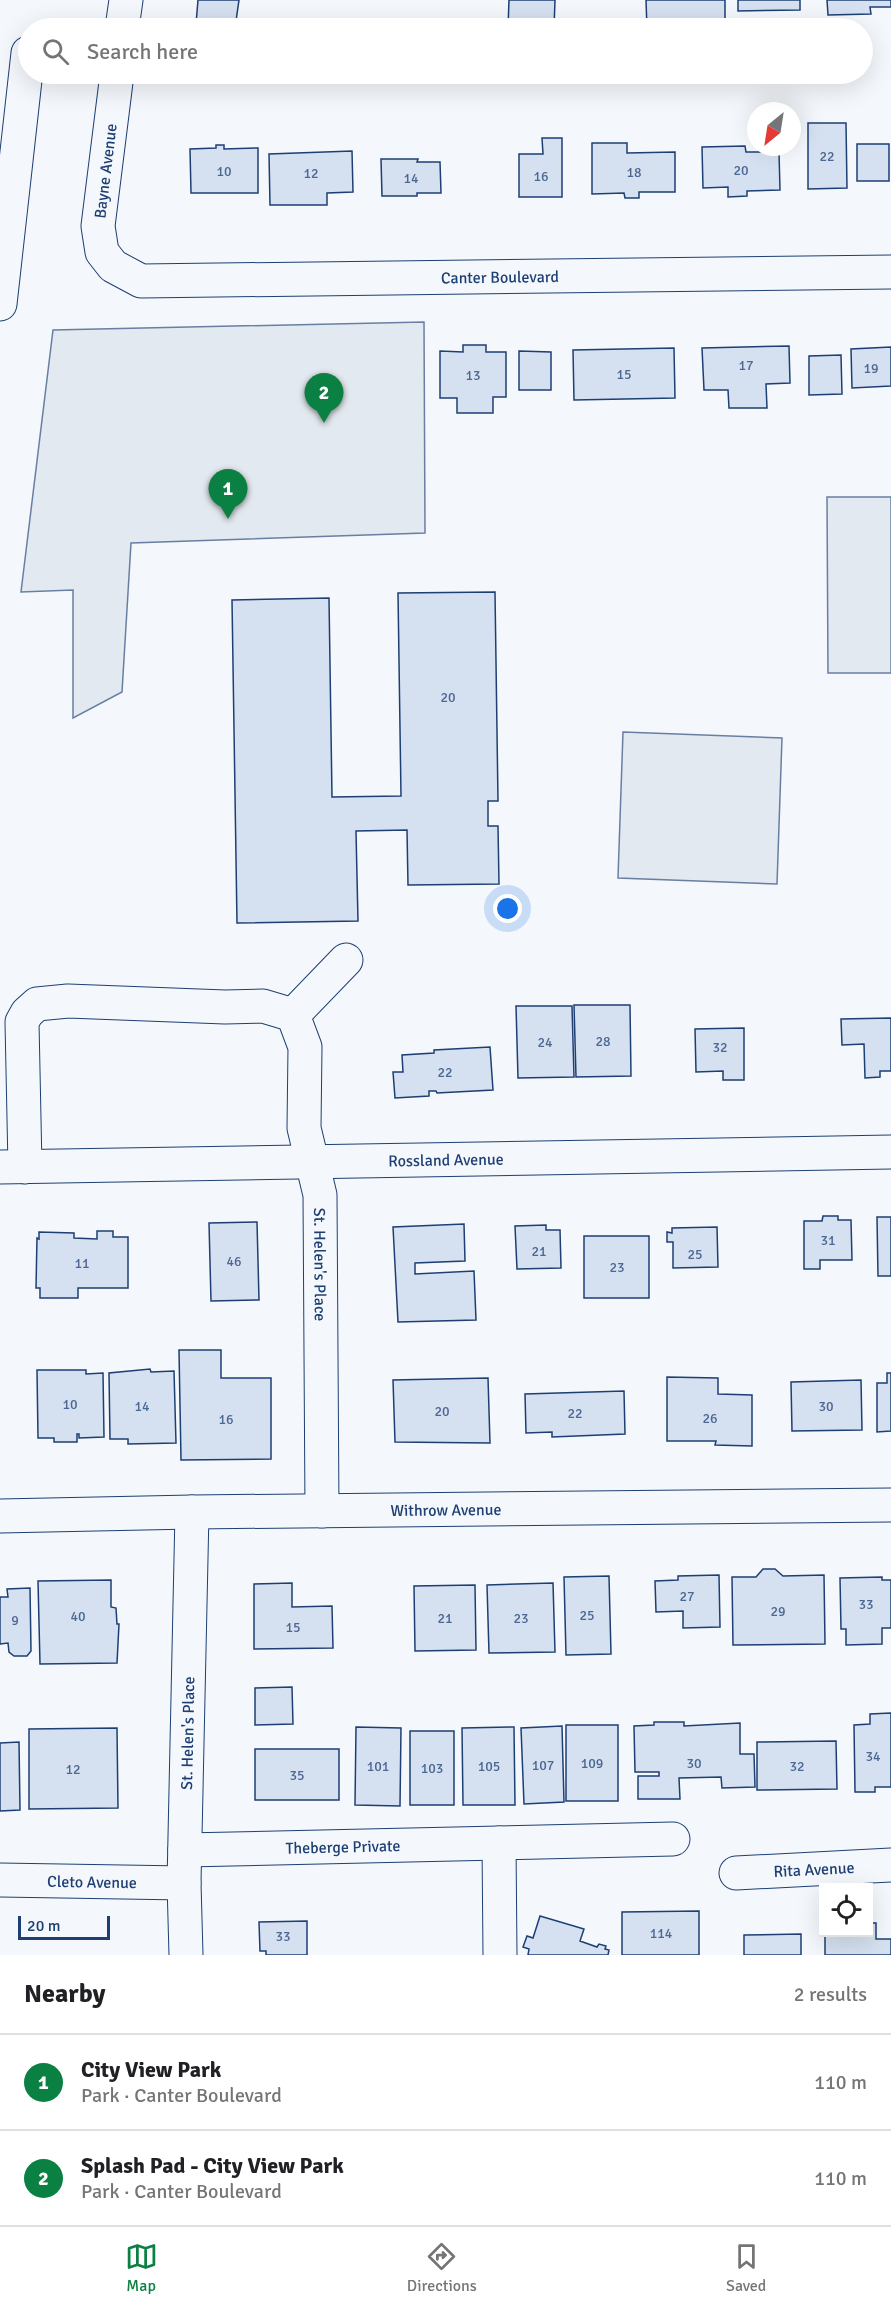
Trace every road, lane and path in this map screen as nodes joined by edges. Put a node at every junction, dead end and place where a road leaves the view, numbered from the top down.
1 (126, 0) edge
2 (123, 18) edge
3 (25, 84) edge
4 (116, 84) edge
5 (113, 266) joint
6 (891, 272) edge
7 (0, 304) edge
8 (346, 960) dead end
9 (293, 1015) junction
10 (891, 1152) edge
11 (313, 1162) junction
12 (12, 1167) edge
13 (891, 1505) edge
14 (322, 1511) junction
15 (192, 1512) junction
16 (0, 1516) edge
17 (673, 1839) dead end
18 (499, 1843) junction
19 (185, 1850) junction
20 (891, 1865) edge
21 (736, 1873) dead end
22 (0, 1880) edge
23 (184, 1883) junction
24 (186, 1955) edge
25 (500, 1955) edge

1 - 2 street
3 - 7 street
4 - 5 street, Bayne Avenue
5 - 6 street, Canter Boulevard
8 - 9 street
9 - 11 street, St. Helen's Place
9 - 12 street
10 - 11 street, Rossland Avenue
11 - 12 street, Rossland Avenue
11 - 14 street, St. Helen's Place
13 - 14 street, Withrow Avenue
14 - 15 street, Withrow Avenue
15 - 16 street, Withrow Avenue
15 - 19 street, St. Helen's Place
17 - 18 street, Theberge Private
18 - 19 street, Theberge Private
18 - 25 street
19 - 23 street, St. Helen's Place
20 - 21 street, Rita Avenue
22 - 23 street, Cleto Avenue
23 - 24 street, St. Helen's Place

